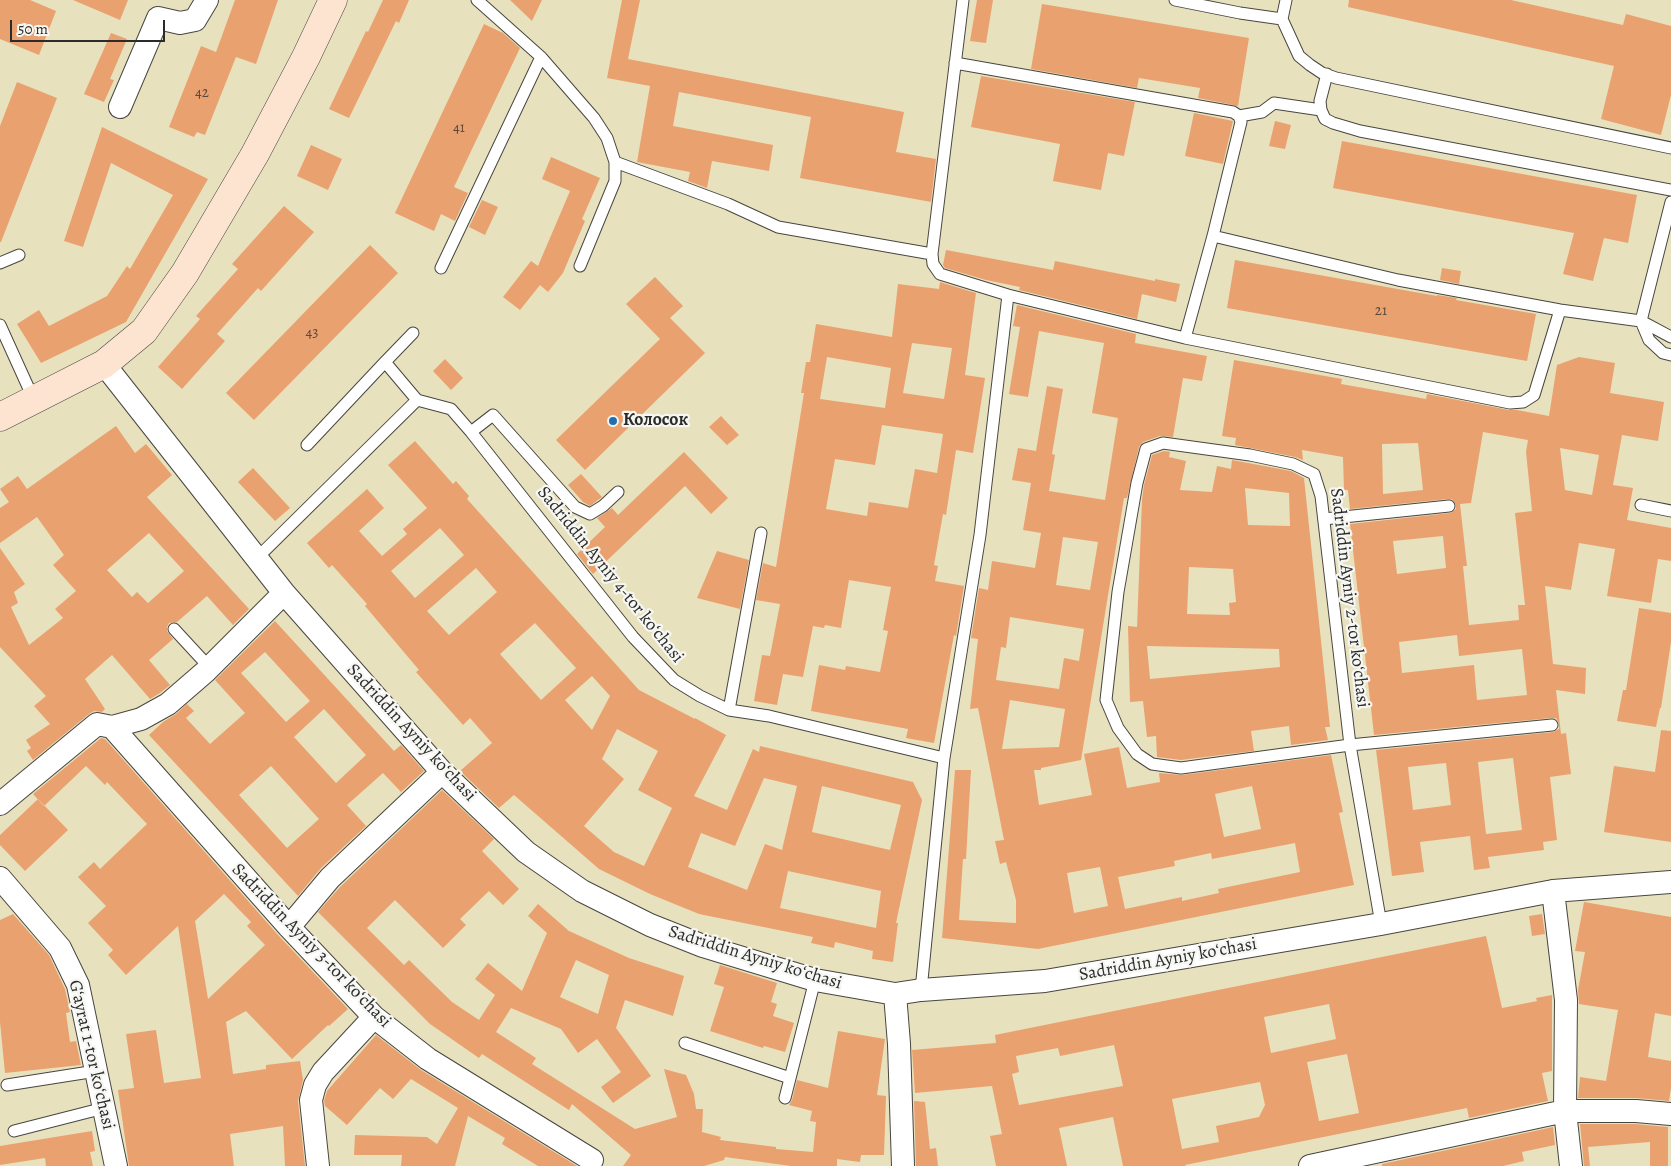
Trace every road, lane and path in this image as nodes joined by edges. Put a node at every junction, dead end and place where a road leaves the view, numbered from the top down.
1 (207, 0) edge
2 (333, 0) edge
3 (477, 0) edge
4 (963, 0) edge
5 (1175, 0) edge
6 (1286, 0) edge
7 (1282, 19) junction
8 (541, 57) junction
9 (955, 63) junction
10 (1326, 74) junction
11 (120, 107) dead end
12 (1321, 110) junction
13 (1239, 116) junction
14 (1671, 148) edge
15 (615, 162) junction
16 (1671, 190) edge
17 (1671, 202) edge
18 (1669, 216) edge
19 (1213, 236) junction
20 (932, 254) junction
21 (19, 255) dead end
22 (0, 263) edge
23 (580, 266) dead end
24 (441, 268) dead end
25 (1008, 295) junction
26 (1560, 310) junction
27 (1641, 321) junction
28 (0, 325) edge
29 (413, 333) dead end
30 (1671, 337) edge
31 (1186, 338) junction
32 (1671, 355) edge
33 (385, 362) junction
34 (104, 364) junction
35 (34, 400) junction
36 (418, 400) junction
37 (0, 417) edge
38 (471, 432) junction
39 (307, 445) dead end
40 (618, 492) dead end
41 (1449, 506) dead end
42 (1641, 506) dead end
43 (1671, 511) edge
44 (1324, 519) junction
45 (762, 533) dead end
46 (257, 558) junction
47 (284, 593) junction
48 (174, 629) dead end
49 (210, 668) junction
50 (729, 710) junction
51 (1552, 725) dead end
52 (112, 728) junction
53 (1350, 745) junction
54 (944, 758) junction
55 (442, 772) junction
56 (0, 804) edge
57 (0, 878) edge
58 (1671, 882) edge
59 (1553, 891) junction
60 (1381, 924) junction
61 (289, 927) junction
62 (815, 980) junction
63 (920, 990) junction
64 (895, 994) junction
65 (374, 1017) junction
66 (685, 1043) dead end
67 (96, 1071) junction
68 (790, 1078) junction
69 (7, 1085) dead end
70 (785, 1098) dead end
71 (104, 1108) junction
72 (1565, 1111) junction
73 (1671, 1114) edge
74 (14, 1130) dead end
75 (592, 1160) dead end
76 (898, 1165) edge
77 (116, 1166) edge
78 (318, 1166) edge
79 (1310, 1166) edge
80 (1571, 1166) edge

1 - 11 street
2 - 34 street
3 - 8 lane
4 - 9 lane
5 - 7 lane
6 - 7 lane
7 - 10 lane
8 - 15 lane
8 - 24 lane
9 - 13 lane
9 - 20 lane
10 - 12 lane
10 - 14 lane
12 - 13 lane
12 - 16 lane
13 - 19 lane
15 - 20 lane
15 - 23 lane
17 - 18 lane
18 - 27 lane
19 - 26 lane
19 - 31 lane
20 - 25 lane
21 - 22 lane
25 - 31 lane
25 - 54 lane
26 - 27 lane
26 - 31 lane
27 - 30 lane
27 - 32 lane
28 - 35 lane
29 - 33 lane
33 - 36 lane
33 - 39 lane
34 - 35 street
34 - 46 street, Sadriddin Ayniy koʻchasi
35 - 37 street
36 - 38 lane, Sadriddin Ayniy 4-tor koʻchasi
36 - 46 lane
38 - 40 lane
38 - 50 lane, Sadriddin Ayniy 4-tor koʻchasi
41 - 44 lane
42 - 43 lane
44 - 53 lane, Sadriddin Ayniy 2-tor koʻchasi
44 - 53 lane, Sadriddin Ayniy 2-tor koʻchasi
45 - 50 lane
46 - 47 street, Sadriddin Ayniy koʻchasi
47 - 49 street
47 - 55 street, Sadriddin Ayniy koʻchasi
48 - 49 lane
49 - 52 street
50 - 54 lane, Sadriddin Ayniy 4-tor koʻchasi
51 - 53 lane
52 - 56 street
52 - 61 street, Sadriddin Ayniy 3-tor koʻchasi
53 - 60 lane, Sadriddin Ayniy 2-tor koʻchasi
54 - 63 lane
55 - 61 street
55 - 62 street, Sadriddin Ayniy koʻchasi
57 - 67 street, Gʻayrat 1-tor koʻchasi
58 - 59 street, Sadriddin Ayniy koʻchasi
59 - 60 street, Sadriddin Ayniy koʻchasi
59 - 72 street
60 - 63 street, Sadriddin Ayniy koʻchasi
61 - 65 street, Sadriddin Ayniy 3-tor koʻchasi
62 - 64 street, Sadriddin Ayniy koʻchasi
62 - 68 lane
63 - 64 street, Sadriddin Ayniy koʻchasi
64 - 76 street
65 - 75 street, Sadriddin Ayniy 3-tor koʻchasi
65 - 78 street
66 - 68 lane
67 - 69 lane
67 - 71 street, Gʻayrat 1-tor koʻchasi
68 - 70 lane
71 - 74 lane
71 - 77 street, Gʻayrat 1-tor koʻchasi
72 - 73 street
72 - 79 street
72 - 80 street

